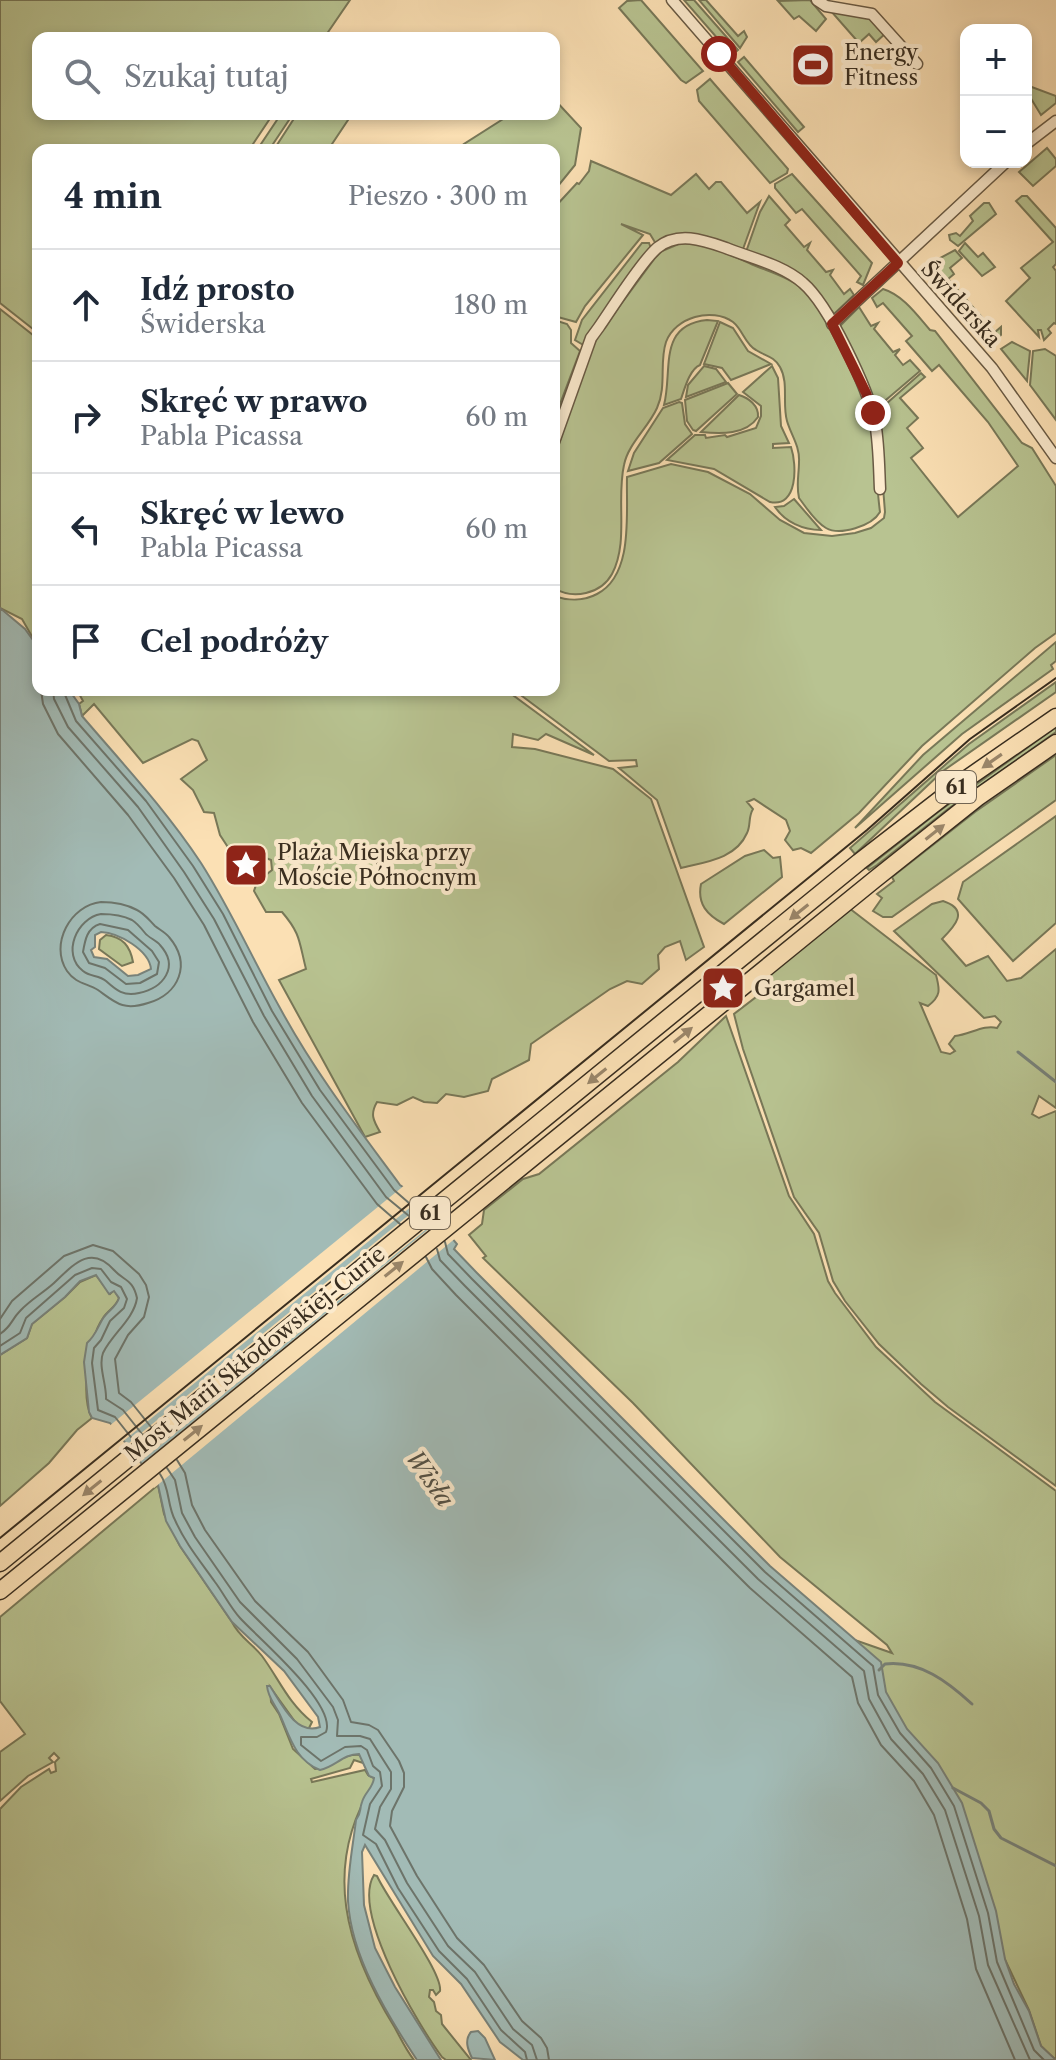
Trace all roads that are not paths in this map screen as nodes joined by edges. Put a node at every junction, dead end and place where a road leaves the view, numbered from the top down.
1 (672, 0) edge
2 (817, 0) edge
3 (917, 64) dead end
4 (1056, 121) edge
5 (1032, 139) edge
6 (1000, 168) edge
7 (898, 263) junction
8 (832, 324) junction
9 (560, 425) edge
10 (1056, 458) edge
11 (880, 489) dead end
12 (1056, 717) edge
13 (1056, 743) edge
14 (0, 1563) edge
15 (0, 1591) edge

1 - 7 street, Świderska
2 - 3 street
4 - 5 street
6 - 7 street
7 - 8 street
7 - 10 street, Świderska
8 - 9 street
8 - 11 street
12 -> 14 main road, Most Marii Skłodowskiej-Curie / 61
15 -> 13 main road, Most Marii Skłodowskiej-Curie / 61

